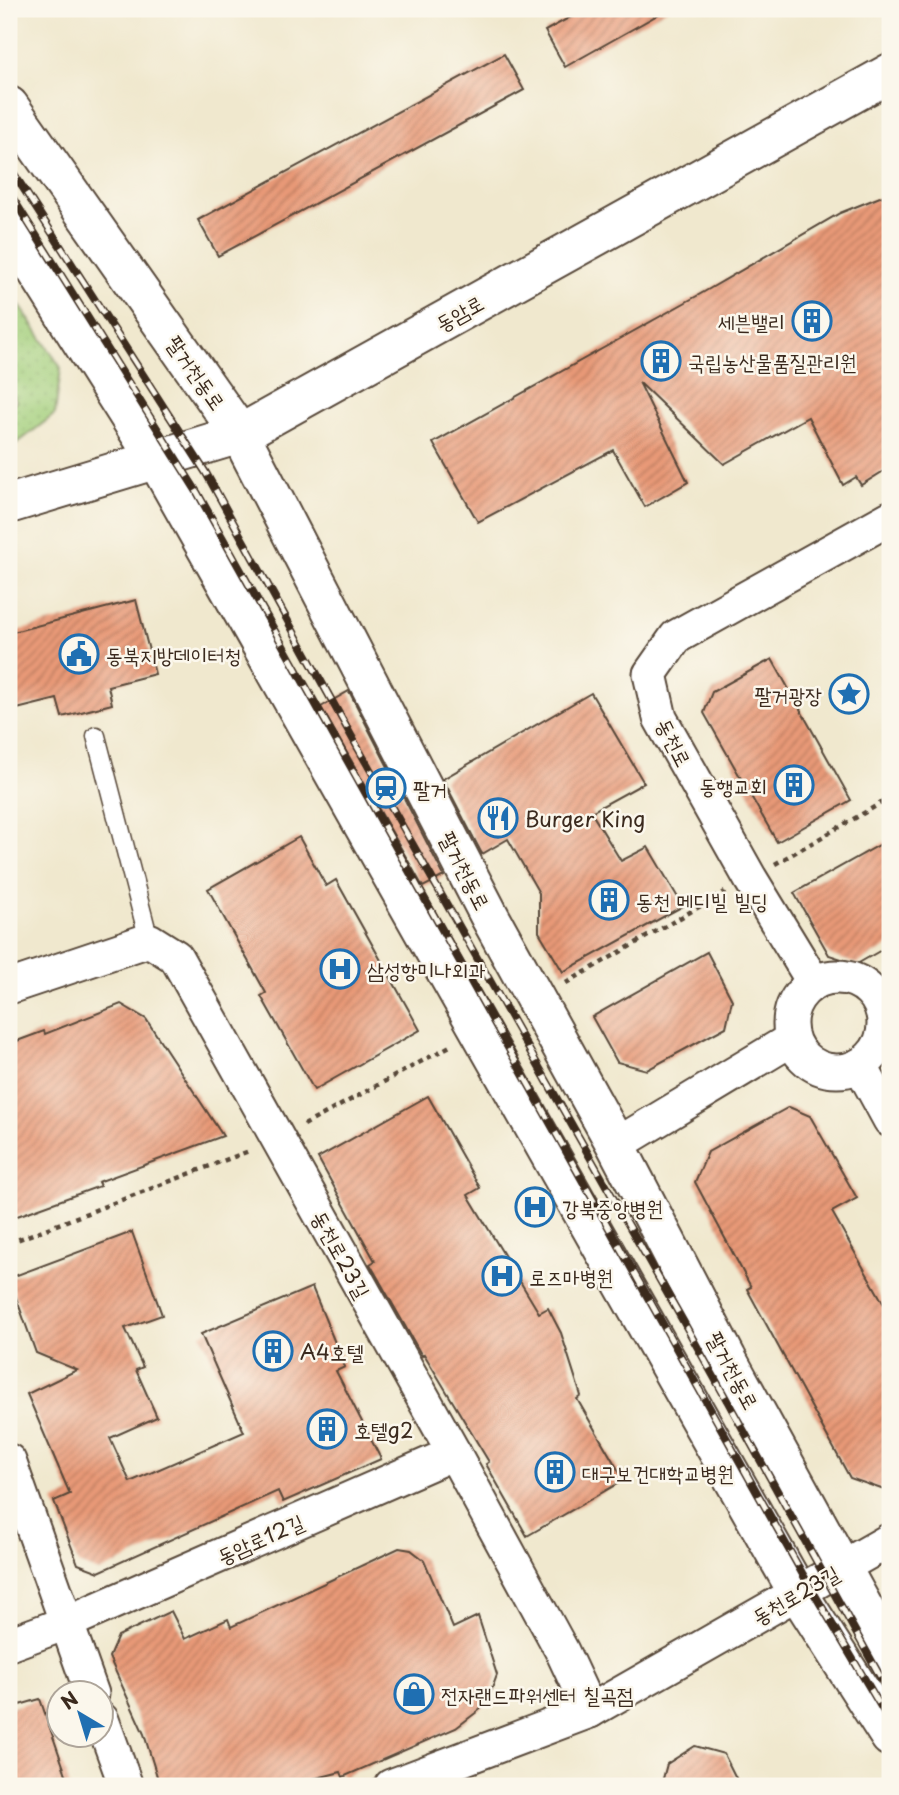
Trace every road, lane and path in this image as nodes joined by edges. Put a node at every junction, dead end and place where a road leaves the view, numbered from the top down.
1 (890, 74) edge
2 (9, 106) edge
3 (9, 227) edge
4 (240, 434) junction
5 (156, 459) junction
6 (9, 504) edge
7 (890, 518) edge
8 (96, 736) dead end
9 (890, 799) edge
10 (750, 878) junction
11 (149, 940) junction
12 (814, 983) junction
13 (9, 987) edge
14 (884, 995) edge
15 (536, 1000) junction
16 (480, 1031) junction
17 (792, 1040) junction
18 (860, 1065) junction
19 (890, 1120) edge
20 (277, 1140) junction
21 (616, 1145) junction
22 (9, 1243) edge
23 (454, 1453) junction
24 (9, 1461) edge
25 (890, 1540) edge
26 (842, 1568) junction
27 (798, 1593) junction
28 (66, 1623) junction
29 (9, 1644) edge
30 (890, 1656) edge
31 (87, 1680) edge
32 (590, 1711) junction
33 (890, 1737) edge
34 (113, 1750) edge
35 (126, 1786) edge
36 (391, 1786) edge

1 - 4 main road, 동암로
2 - 4 main road, 팔거천동로
3 - 5 main road
4 - 5 main road, 동암로
4 - 15 main road, 팔거천동로
5 - 6 main road, 동암로
5 - 16 main road
7 - 10 street, 동천로
8 - 11 lane
9 - 10 path
10 - 12 street, 동천로
10 - 15 path
11 - 13 street
11 - 20 street, 동천로23길
12 - 14 street
12 - 17 street
14 - 18 street
15 - 21 main road, 팔거천동로
16 - 20 path
16 - 27 main road
17 - 18 street
17 - 21 street
18 - 19 street
20 - 22 path
20 - 23 street, 동천로23길
21 - 26 main road, 팔거천동로
23 - 28 street, 동암로12길
23 - 32 street, 동천로23길
24 - 28 street
25 - 26 street, 동천로23길
26 - 27 street, 동천로23길
26 - 30 main road, 팔거천동로
27 - 32 street, 동천로23길
27 - 33 main road
28 - 29 street, 동암로12길
28 - 31 street
32 - 36 street, 동천로23길
34 - 35 street

